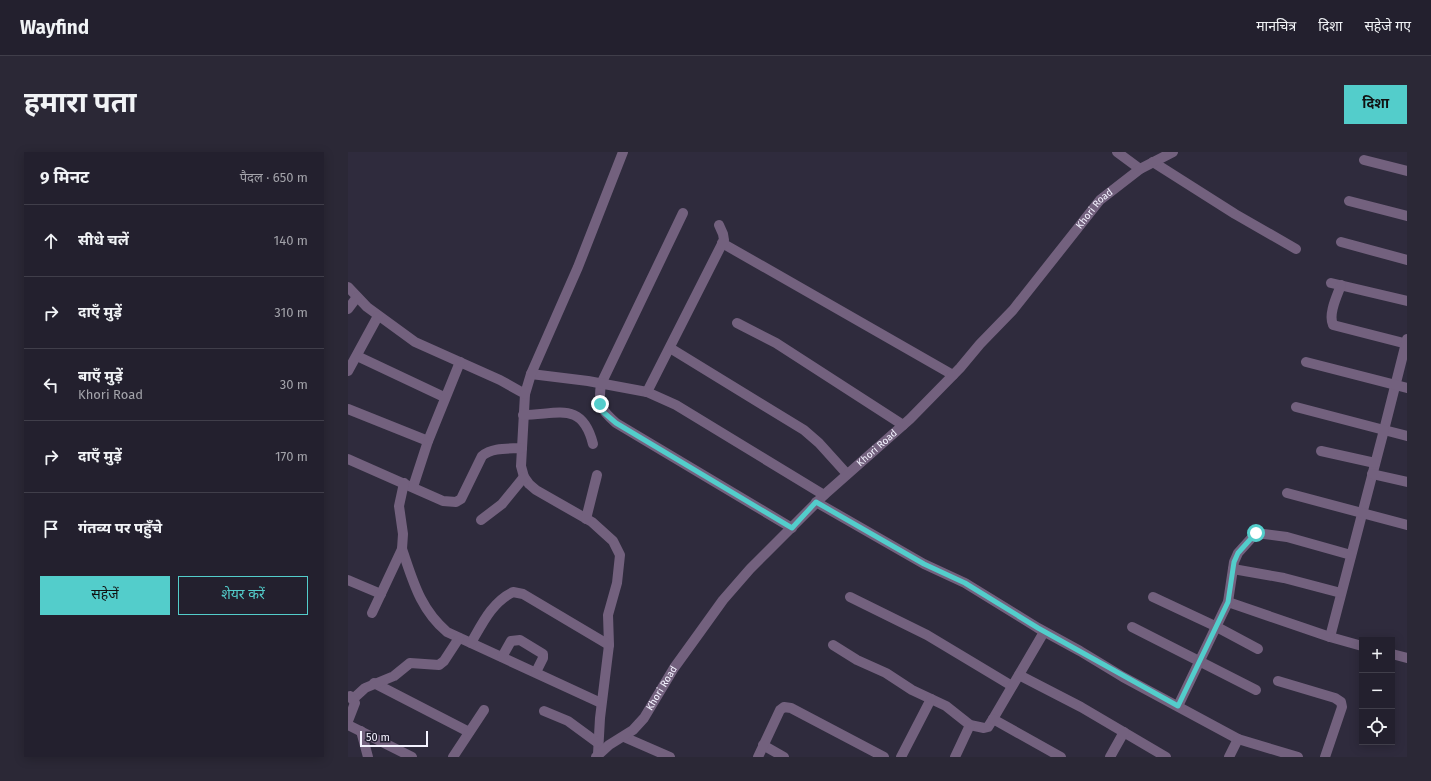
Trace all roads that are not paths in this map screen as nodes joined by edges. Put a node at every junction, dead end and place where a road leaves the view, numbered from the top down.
1 (623, 152) edge
2 (1117, 152) edge
3 (1173, 152) edge
4 (1364, 160) dead end
5 (1153, 162) junction
6 (1140, 169) junction
7 (1407, 171) edge
8 (1349, 201) dead end
9 (683, 213) dead end
10 (1407, 216) edge
11 (719, 225) dead end
12 (1341, 242) dead end
13 (722, 243) junction
14 (1296, 249) dead end
15 (1407, 260) edge
16 (348, 287) edge
17 (357, 297) junction
18 (1407, 301) edge
19 (348, 309) edge
20 (378, 316) junction
21 (737, 323) dead end
22 (1407, 342) edge
23 (670, 348) junction
24 (357, 356) junction
25 (460, 362) junction
26 (1306, 362) dead end
27 (348, 371) edge
28 (532, 374) junction
29 (953, 375) junction
30 (601, 384) junction
31 (1395, 385) junction
32 (1407, 388) edge
33 (648, 392) junction
34 (525, 394) junction
35 (444, 397) junction
36 (1296, 407) dead end
37 (348, 409) edge
38 (523, 415) junction
39 (903, 425) junction
40 (1384, 430) junction
41 (1407, 436) edge
42 (428, 441) junction
43 (592, 444) dead end
44 (522, 448) junction
45 (1321, 451) dead end
46 (348, 459) edge
47 (1375, 463) junction
48 (847, 474) junction
49 (1372, 474) junction
50 (597, 475) dead end
51 (524, 477) junction
52 (1407, 482) edge
53 (409, 485) junction
54 (1287, 493) dead end
55 (824, 495) junction
56 (816, 502) junction
57 (1362, 513) junction
58 (586, 519) junction
59 (481, 520) dead end
60 (1407, 525) edge
61 (792, 528) junction
62 (402, 549) junction
63 (1351, 555) junction
64 (1233, 569) junction
65 (348, 580) edge
66 (1341, 593) junction
67 (381, 594) junction
68 (850, 597) dead end
69 (1153, 597) dead end
70 (1228, 602) junction
71 (372, 613) dead end
72 (1215, 626) junction
73 (1132, 627) dead end
74 (1044, 632) junction
75 (1330, 637) junction
76 (460, 638) junction
77 (471, 643) junction
78 (609, 645) junction
79 (833, 645) dead end
80 (1359, 645) edge
81 (1258, 649) dead end
82 (1395, 655) edge
83 (502, 657) junction
84 (1407, 658) edge
85 (1199, 661) junction
86 (536, 672) junction
87 (1019, 675) junction
88 (1278, 681) dead end
89 (374, 683) junction
90 (1012, 686) junction
91 (1256, 690) dead end
92 (351, 697) edge
93 (931, 699) junction
94 (602, 703) junction
95 (1178, 706) junction
96 (484, 710) dead end
97 (544, 711) dead end
98 (994, 719) junction
99 (348, 721) edge
100 (348, 725) edge
101 (970, 725) junction
102 (361, 731) junction
103 (469, 732) junction
104 (1124, 732) junction
105 (624, 737) junction
106 (1238, 739) junction
107 (598, 743) junction
108 (763, 745) junction
109 (597, 756) edge
110 (664, 756) edge
111 (368, 757) edge
112 (412, 757) edge
113 (453, 757) edge
114 (758, 757) edge
115 (784, 757) edge
116 (884, 757) edge
117 (901, 757) edge
118 (955, 757) edge
119 (1061, 757) edge
120 (1110, 757) edge
121 (1166, 757) edge
122 (1229, 757) edge
123 (1298, 757) edge
124 (1325, 757) edge

1 - 28 street
2 - 6 street
3 - 5 street, Khori Road
4 - 7 street
5 - 6 street, Khori Road
5 - 14 street
6 - 29 street, Khori Road
8 - 10 street
9 - 30 street
11 - 13 street
12 - 15 street
13 - 23 street
13 - 29 street
16 - 17 street
17 - 19 street
17 - 20 street
18 - 22 street
20 - 24 street
20 - 25 street
21 - 39 street
22 - 31 street
23 - 33 street
23 - 48 street
24 - 27 street
24 - 35 street
25 - 34 street
25 - 35 street
26 - 31 street
28 - 30 street
28 - 34 street
29 - 39 street, Khori Road
30 - 33 street
30 - 61 street
31 - 32 street
31 - 40 street
33 - 55 street
34 - 38 street
35 - 42 street
36 - 40 street
37 - 42 street
38 - 43 street
38 - 44 street
39 - 48 street, Khori Road
40 - 41 street
40 - 47 street
42 - 53 street
44 - 51 street
44 - 53 street
45 - 47 street
46 - 53 street
47 - 49 street
48 - 55 street, Khori Road
49 - 52 street
49 - 57 street
50 - 58 street
51 - 58 street
51 - 59 street
53 - 62 street
54 - 57 street
55 - 56 street, Khori Road
56 - 61 street, Khori Road
56 - 74 street
57 - 60 street
57 - 63 street
58 - 78 street
61 - 105 street, Khori Road
62 - 67 street
62 - 76 street
63 - 64 street
63 - 66 street
64 - 66 street
64 - 70 street
65 - 67 street
66 - 75 street
67 - 71 street
68 - 90 street
69 - 72 street
70 - 72 street
70 - 75 street
72 - 81 street
72 - 85 street
73 - 85 street
74 - 87 street
74 - 95 street
75 - 80 street
76 - 77 street
76 - 89 street
77 - 78 street
77 - 83 street
78 - 94 street
79 - 93 street
82 - 84 street
83 - 86 street
83 - 86 street
85 - 91 street
85 - 95 street
86 - 94 street
87 - 90 street
87 - 104 street
88 - 124 street
89 - 92 street
89 - 103 street
90 - 98 street
92 - 99 street
93 - 101 street
93 - 117 street
94 - 107 street
95 - 106 street
96 - 103 street
97 - 107 street
98 - 101 street
98 - 119 street
100 - 102 street
101 - 118 street
102 - 111 street
102 - 112 street
103 - 113 street
104 - 120 street
104 - 121 street
105 - 109 street, Khori Road
105 - 110 street
106 - 122 street
106 - 123 street
107 - 109 street
108 - 114 street
108 - 115 street
108 - 116 street

